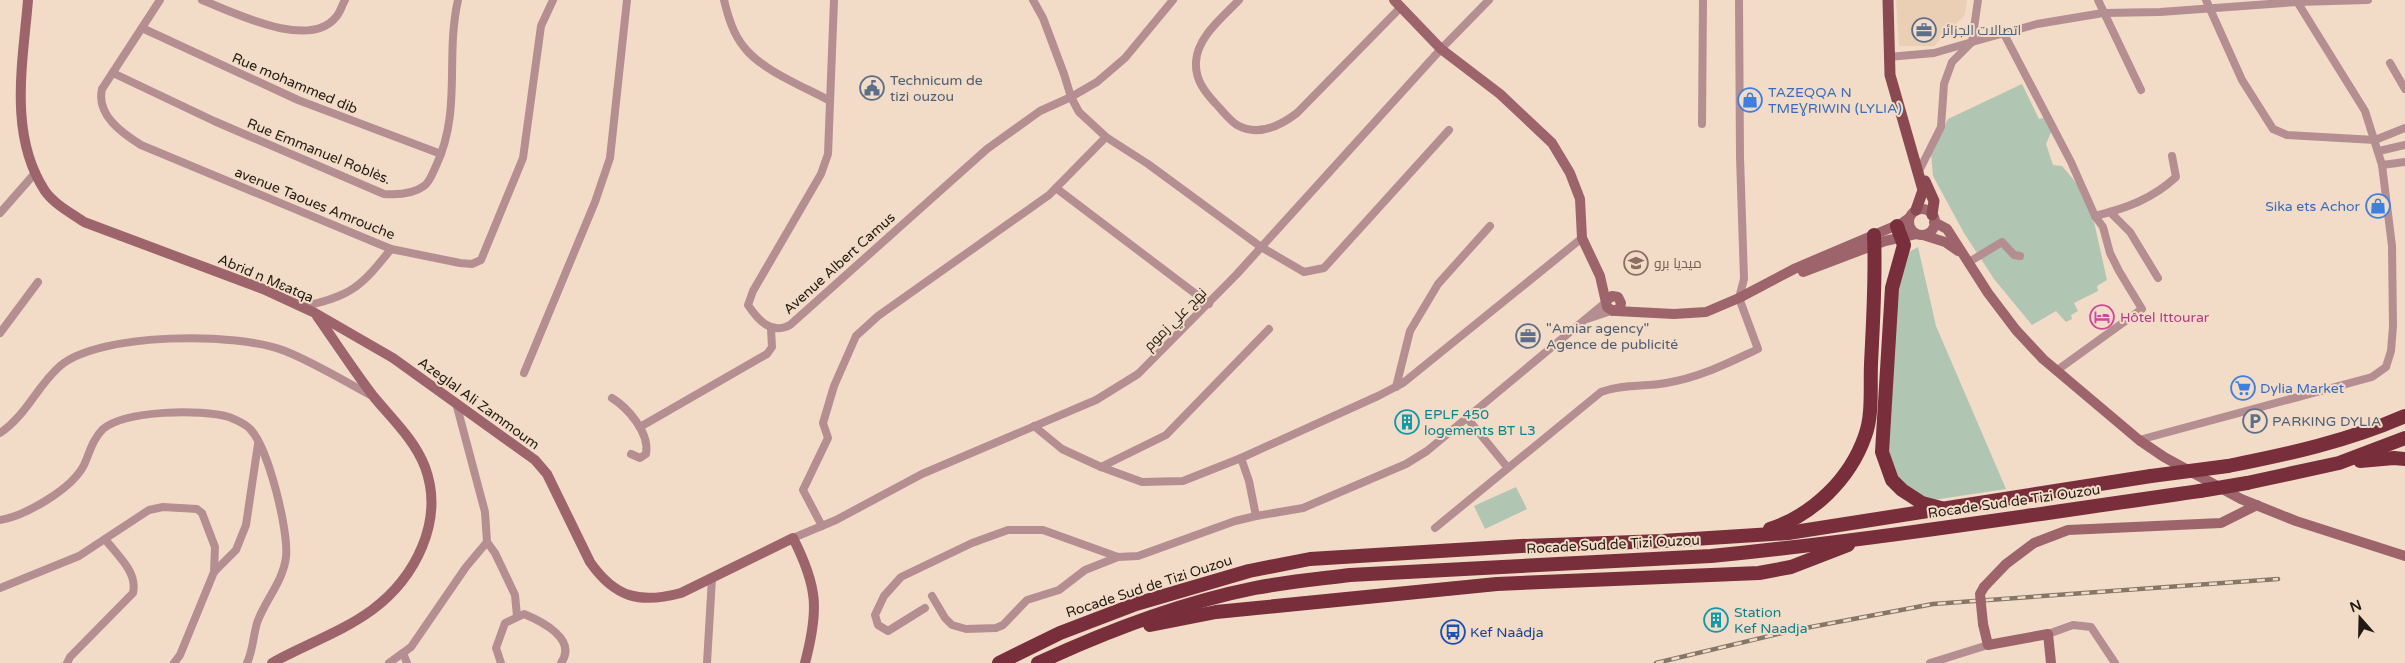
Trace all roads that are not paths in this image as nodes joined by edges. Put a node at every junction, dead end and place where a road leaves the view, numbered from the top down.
1 (28, 0) edge
2 (160, 0) edge
3 (202, 0) edge
4 (345, 0) edge
5 (458, 0) edge
6 (553, 0) edge
7 (627, 0) edge
8 (724, 0) edge
9 (834, 0) edge
10 (1033, 0) edge
11 (1173, 0) edge
12 (1239, 0) edge
13 (1489, 0) edge
14 (1702, 0) edge
15 (1739, 0) edge
16 (1888, 0) edge
17 (1978, 0) edge
18 (2098, 0) edge
19 (2206, 0) edge
20 (2367, 0) edge
21 (2297, 1) edge
22 (1398, 4) edge
23 (2209, 8) junction
24 (2103, 13) junction
25 (142, 28) junction
26 (2004, 34) junction
27 (1972, 42) junction
28 (1441, 49) junction
29 (1888, 57) junction
30 (2390, 63) dead end
31 (113, 73) junction
32 (2405, 88) edge
33 (2141, 90) dead end
34 (1071, 98) junction
35 (830, 101) junction
36 (1702, 124) dead end
37 (2405, 128) edge
38 (1450, 130) dead end
39 (1106, 137) junction
40 (2375, 140) junction
41 (2405, 145) edge
42 (2379, 151) junction
43 (441, 154) junction
44 (2172, 156) dead end
45 (2405, 162) edge
46 (2382, 165) junction
47 (1920, 171) junction
48 (36, 172) junction
49 (1056, 188) junction
50 (2110, 212) junction
51 (0, 213) edge
52 (2095, 216) junction
53 (1934, 218) junction
54 (1490, 226) dead end
55 (1911, 226) junction
56 (1582, 238) junction
57 (1874, 240) junction
58 (1261, 247) junction
59 (391, 249) junction
60 (2020, 256) dead end
61 (1966, 258) junction
62 (2158, 278) dead end
63 (38, 282) dead end
64 (1739, 298) junction
65 (1612, 303) junction
66 (1209, 304) junction
67 (301, 307) junction
68 (316, 313) junction
69 (771, 329) junction
70 (1269, 329) dead end
71 (0, 333) edge
72 (2056, 371) junction
73 (524, 373) dead end
74 (1396, 387) junction
75 (375, 397) junction
76 (612, 398) dead end
77 (456, 403) junction
78 (2405, 416) edge
79 (1467, 418) junction
80 (1034, 426) junction
81 (640, 427) junction
82 (0, 433) edge
83 (2405, 438) edge
84 (2138, 440) junction
85 (258, 442) junction
86 (631, 454) dead end
87 (1241, 458) junction
88 (2405, 459) edge
89 (2339, 463) junction
90 (1101, 467) junction
91 (1508, 468) junction
92 (2257, 505) junction
93 (1944, 509) junction
94 (1256, 516) junction
95 (0, 520) edge
96 (822, 526) junction
97 (1435, 528) dead end
98 (1748, 536) junction
99 (793, 538) junction
100 (105, 539) junction
101 (1863, 539) junction
102 (487, 542) junction
103 (1118, 556) junction
104 (2405, 556) edge
105 (214, 572) junction
106 (712, 578) junction
107 (0, 588) edge
108 (932, 596) dead end
109 (925, 608) dead end
110 (517, 616) junction
111 (2048, 634) junction
112 (1098, 637) junction
113 (1988, 644) junction
114 (403, 653) junction
115 (566, 662) edge
116 (67, 663) edge
117 (174, 663) edge
118 (246, 663) edge
119 (272, 663) edge
120 (389, 663) edge
121 (407, 663) edge
122 (501, 663) edge
123 (707, 663) edge
124 (805, 663) edge
125 (999, 663) edge
126 (1038, 663) edge
127 (1930, 663) edge
128 (2051, 663) edge
129 (2115, 663) edge

1 - 48 street, Abrid n Mɛatqa
2 - 25 street, avenue Taoues Amrouche
3 - 4 street
5 - 43 street, Rue Emmanuel Roblès.
6 - 59 street, avenue Taoues Amrouche
7 - 73 street
8 - 35 street
9 - 35 street
10 - 34 street
11 - 34 street, Avenue Albert Camus
12 - 22 street
13 - 28 street, نهج علي زموم
14 - 36 street
15 - 64 street
16 - 29 main road
17 - 27 street
18 - 24 street
19 - 23 street
20 - 21 street
21 - 23 street
21 - 40 street
22 - 28 street
23 - 24 street
23 - 40 street
24 - 26 street
24 - 33 street
25 - 31 street, avenue Taoues Amrouche
25 - 43 street, Rue mohammed dib
26 - 27 street
26 - 52 street
27 - 29 street
27 - 47 street
28 - 56 street
28 - 58 street, نهج علي زموم
29 - 47 main road
30 - 32 street
31 - 43 street, Rue Emmanuel Roblès.
31 - 59 street, avenue Taoues Amrouche
34 - 39 street
34 - 69 street, Avenue Albert Camus
35 - 69 street
37 - 40 street
38 - 58 street
39 - 49 street
39 - 58 street
40 - 42 street
41 - 42 street
42 - 46 street
44 - 50 street
45 - 46 street
46 - 84 street
47 - 53 main road
47 - 55 main road
48 - 51 street
48 - 67 street, Abrid n Mɛatqa
49 - 66 street
49 - 96 street
50 - 52 street
50 - 62 street
52 - 72 street
53 - 55 street
53 - 55 street
53 - 61 street
54 - 74 street
55 - 57 street
55 - 61 street
55 - 93 highway
56 - 65 street
56 - 74 street
57 - 64 street
57 - 98 highway
58 - 66 street, نهج علي زموم
59 - 67 street
60 - 61 street
61 - 72 street
63 - 71 street
64 - 65 street
64 - 91 street
65 - 79 street
66 - 80 street, نهج علي زموم
67 - 68 street, Abrid n Mɛatqa
68 - 75 street, Abrid n Mɛatqa
68 - 77 street, Azeglal Ali Zammoum
69 - 81 street
70 - 90 street
72 - 84 street
74 - 87 street
75 - 82 street
75 - 119 street, Abrid n Mɛatqa
76 - 81 street
77 - 102 street
77 - 106 street, Azeglal Ali Zammoum
78 - 93 highway, Rocade Sud de Tizi Ouzou, bridge
79 - 91 street
79 - 94 street
80 - 90 street
80 - 96 street, نهج علي زموم
81 - 86 street
83 - 89 highway
84 - 92 street
85 - 95 street
85 - 105 street
85 - 118 street
87 - 90 street
87 - 94 street
88 - 89 highway
89 - 101 highway, Rocade Sud de Tizi Ouzou, bridge
91 - 97 street
92 - 104 street
92 - 113 street, bridge
93 - 98 highway, Rocade Sud de Tizi Ouzou
94 - 103 street
96 - 99 street, نهج علي زموم
98 - 125 highway, Rocade Sud de Tizi Ouzou
99 - 106 street, Azeglal Ali Zammoum
99 - 124 street
100 - 105 street
100 - 107 street
100 - 116 street
101 - 112 highway, Rocade Sud de Tizi Ouzou
101 - 112 highway
102 - 110 street
102 - 114 street
103 - 108 street
103 - 109 street
105 - 117 street
106 - 123 street
110 - 115 street
110 - 122 street
111 - 113 street
111 - 128 street
111 - 129 street
112 - 126 highway, Rocade Sud de Tizi Ouzou
113 - 127 street
114 - 120 street
114 - 121 street

